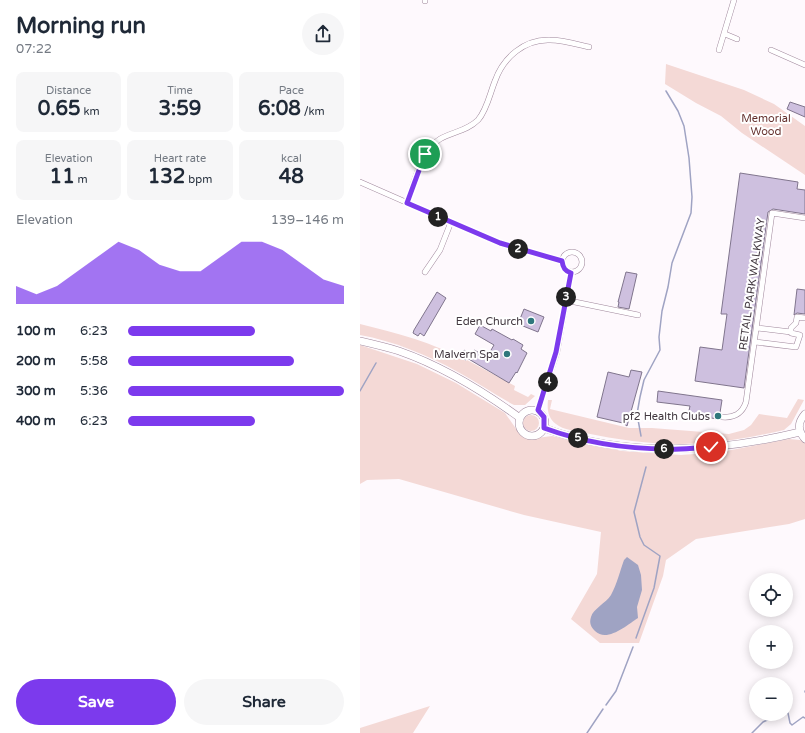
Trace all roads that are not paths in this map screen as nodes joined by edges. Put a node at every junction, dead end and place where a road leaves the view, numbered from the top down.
1 (734, 0) edge
2 (725, 34) junction
3 (737, 39) dead end
4 (589, 47) dead end
5 (719, 50) dead end
6 (771, 50) dead end
7 (805, 65) edge
8 (360, 182) edge
9 (407, 203) junction
10 (805, 218) edge
11 (451, 222) junction
12 (562, 261) junction
13 (425, 272) dead end
14 (571, 273) junction
15 (565, 300) junction
16 (638, 316) dead end
17 (805, 318) edge
18 (757, 328) junction
19 (791, 332) junction
20 (360, 341) edge
21 (755, 342) junction
22 (538, 410) junction
23 (805, 414) edge
24 (722, 417) dead end
25 (520, 418) junction
26 (544, 428) junction
27 (800, 432) junction
28 (805, 438) edge

1 - 2 street
2 - 3 street
2 - 5 street
4 - 9 street
6 - 7 street
8 - 9 street
9 - 11 street
10 - 18 street, RETAIL PARK WALKWAY
11 - 12 street
11 - 13 street
12 - 14 street
12 - 14 street
14 - 15 street
15 - 16 street
15 - 22 street
17 - 19 street
18 - 19 street
18 - 21 street, RETAIL PARK WALKWAY
19 - 21 street
20 - 25 main road
21 - 24 street, RETAIL PARK WALKWAY
22 - 25 main road
22 - 26 main road
23 - 27 main road
25 - 26 main road
26 - 27 main road
27 - 28 main road

